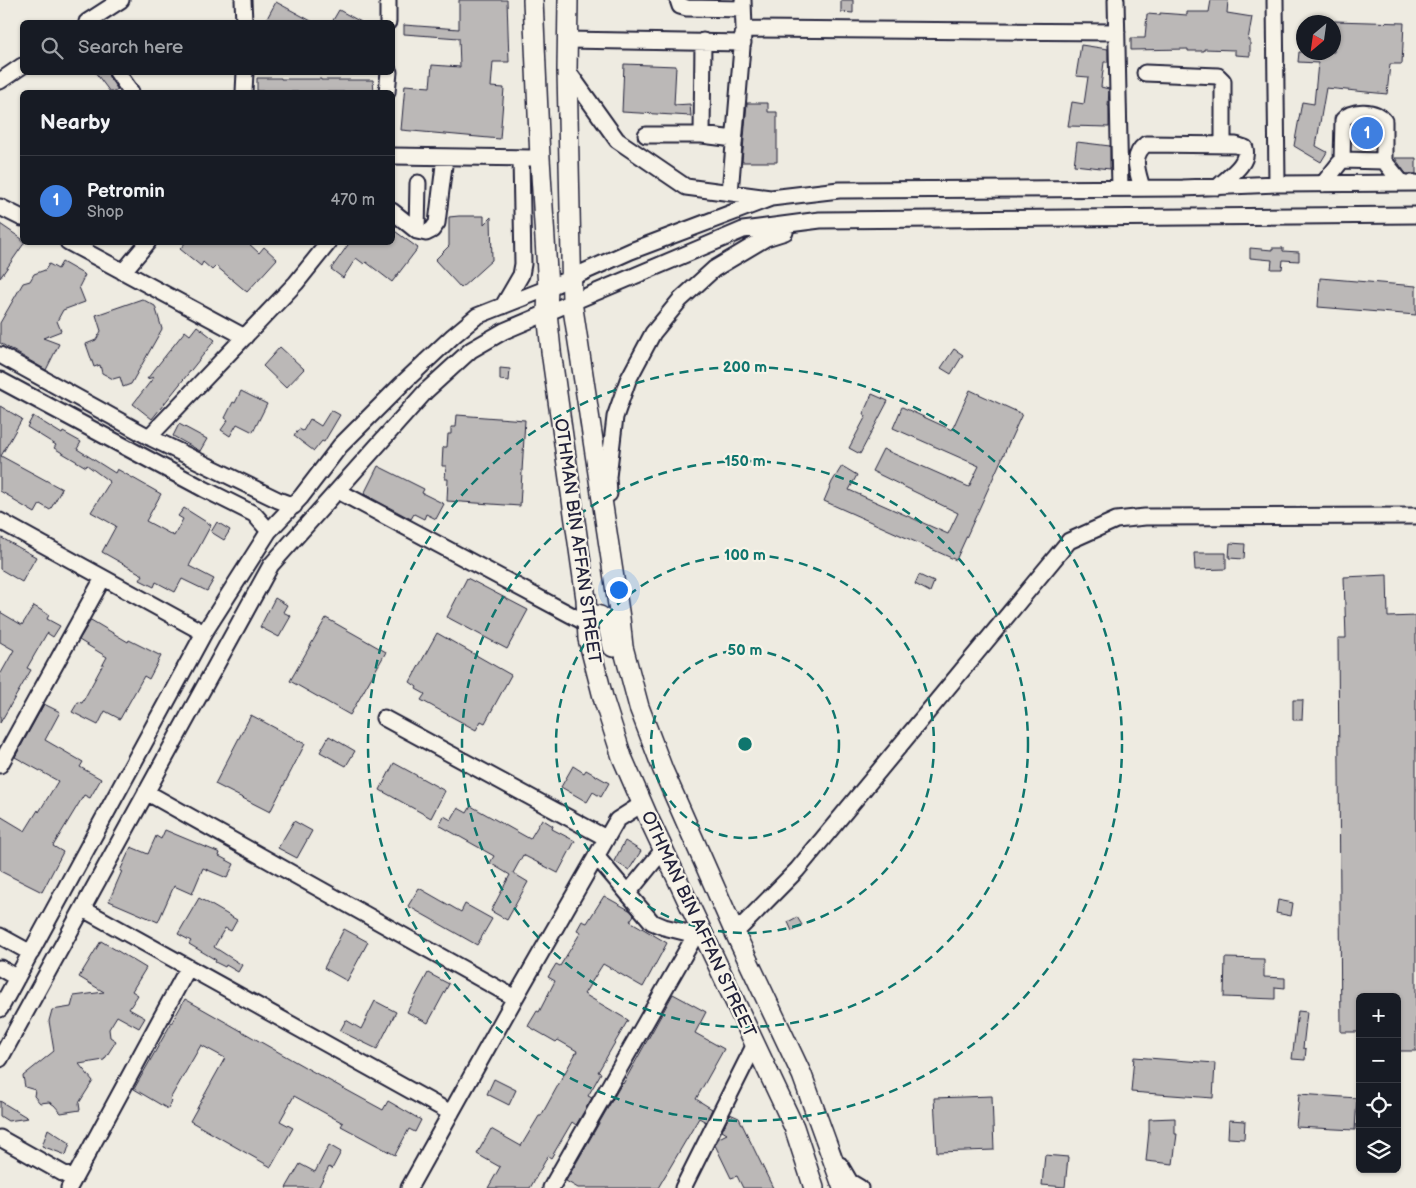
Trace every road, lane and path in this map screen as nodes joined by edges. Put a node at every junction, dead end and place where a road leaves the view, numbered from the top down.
1 (121, 0) edge
2 (243, 0) edge
3 (388, 0) edge
4 (533, 0) edge
5 (568, 0) edge
6 (678, 0) edge
7 (1116, 0) edge
8 (1275, 0) edge
9 (743, 4) edge
10 (90, 20) edge
11 (244, 20) edge
12 (388, 20) edge
13 (1117, 32) junction
14 (743, 36) junction
15 (567, 40) junction
16 (703, 41) junction
17 (20, 67) edge
18 (567, 70) junction
19 (1145, 73) dead end
20 (120, 75) edge
21 (245, 75) edge
22 (388, 75) edge
23 (0, 81) edge
24 (130, 90) edge
25 (244, 90) edge
26 (387, 90) edge
27 (646, 135) dead end
28 (702, 135) junction
29 (734, 139) junction
30 (1223, 145) junction
31 (395, 156) edge
32 (445, 157) junction
33 (521, 158) junction
34 (540, 158) junction
35 (1342, 160) junction
36 (1384, 161) junction
37 (418, 183) dead end
38 (1409, 183) edge
39 (1277, 184) junction
40 (1323, 184) junction
41 (1218, 186) junction
42 (1120, 188) junction
43 (1142, 188) junction
44 (730, 193) junction
45 (771, 198) junction
46 (0, 206) edge
47 (395, 213) edge
48 (1416, 215) edge
49 (20, 217) edge
50 (820, 220) junction
51 (417, 231) junction
52 (74, 245) edge
53 (146, 245) edge
54 (327, 245) edge
55 (123, 272) junction
56 (572, 277) junction
57 (548, 288) junction
58 (572, 302) junction
59 (503, 306) junction
60 (547, 312) junction
61 (246, 337) junction
62 (0, 355) edge
63 (0, 380) edge
64 (149, 438) junction
65 (338, 491) junction
66 (294, 506) junction
67 (1416, 516) edge
68 (1, 525) edge
69 (269, 530) junction
70 (612, 566) junction
71 (103, 578) junction
72 (587, 619) junction
73 (204, 633) junction
74 (384, 718) dead end
75 (654, 746) junction
76 (0, 765) edge
77 (146, 792) junction
78 (642, 804) junction
79 (606, 838) junction
80 (664, 850) junction
81 (596, 856) junction
82 (628, 892) junction
83 (82, 909) junction
84 (698, 931) junction
85 (735, 933) junction
86 (0, 936) edge
87 (31, 952) junction
88 (0, 968) edge
89 (188, 968) junction
90 (17, 978) junction
91 (515, 998) junction
92 (0, 1009) edge
93 (755, 1044) junction
94 (0, 1059) edge
95 (451, 1113) junction
96 (0, 1138) edge
97 (829, 1148) junction
98 (71, 1184) edge
99 (409, 1188) edge
100 (551, 1188) edge
101 (683, 1188) edge
102 (814, 1188) edge
103 (843, 1188) edge
104 (860, 1188) edge

1 - 10 street
2 - 11 street
3 - 12 street
4 - 34 main road, OTHMAN BIN AFFAN STREET
5 - 15 main road, OTHMAN BIN AFFAN STREET
6 - 9 street
7 - 13 street
8 - 39 street
9 - 14 street
13 - 14 street
13 - 42 street
14 - 16 street
14 - 29 street
15 - 16 street
15 - 18 main road, OTHMAN BIN AFFAN STREET
16 - 28 street
17 - 23 street
18 - 44 street
18 - 56 main road, OTHMAN BIN AFFAN STREET
19 - 30 street
20 - 24 street
21 - 25 street
22 - 26 street
27 - 28 street
28 - 29 street
29 - 44 street
30 - 41 street
30 - 43 street
31 - 32 street
32 - 33 street
32 - 51 street
33 - 34 street
33 - 59 street
34 - 57 main road, OTHMAN BIN AFFAN STREET
35 - 36 street
35 - 36 street
35 - 40 street
36 - 38 street
37 - 51 street
38 - 40 street
39 - 40 street
39 - 41 street
41 - 43 street
42 - 43 street
42 - 45 street
44 - 45 street
45 - 56 street
46 - 49 street
47 - 51 street
48 - 50 street
50 - 58 street
50 - 70 street
52 - 55 street
53 - 55 street
54 - 61 street
55 - 61 street
56 - 57 street
56 - 58 main road, OTHMAN BIN AFFAN STREET
57 - 59 street
57 - 60 main road, OTHMAN BIN AFFAN STREET
58 - 60 street
58 - 70 main road, OTHMAN BIN AFFAN STREET
59 - 66 street
60 - 65 street
60 - 72 main road, OTHMAN BIN AFFAN STREET
61 - 64 street
62 - 64 street
63 - 69 street
64 - 66 street
65 - 72 street
65 - 77 street
66 - 69 street
67 - 85 street
68 - 71 street
69 - 73 street
70 - 75 main road, OTHMAN BIN AFFAN STREET
71 - 73 street
71 - 76 street
72 - 75 main road
72 - 78 main road, OTHMAN BIN AFFAN STREET
73 - 87 street
74 - 79 street
75 - 85 main road, OTHMAN BIN AFFAN STREET
77 - 83 street
77 - 91 street
78 - 79 street
78 - 80 main road, OTHMAN BIN AFFAN STREET
79 - 81 street
80 - 82 street
80 - 84 main road, OTHMAN BIN AFFAN STREET
81 - 82 street
81 - 91 street
82 - 84 street
83 - 89 street
83 - 94 street
84 - 93 main road, OTHMAN BIN AFFAN STREET
84 - 100 street
85 - 97 main road, OTHMAN BIN AFFAN STREET
86 - 87 street
87 - 90 street
88 - 90 street
89 - 95 street
89 - 98 street
90 - 92 street
91 - 95 street
93 - 101 street
93 - 102 main road, OTHMAN BIN AFFAN STREET
95 - 99 street
96 - 98 street
97 - 103 main road, OTHMAN BIN AFFAN STREET
97 - 104 street

